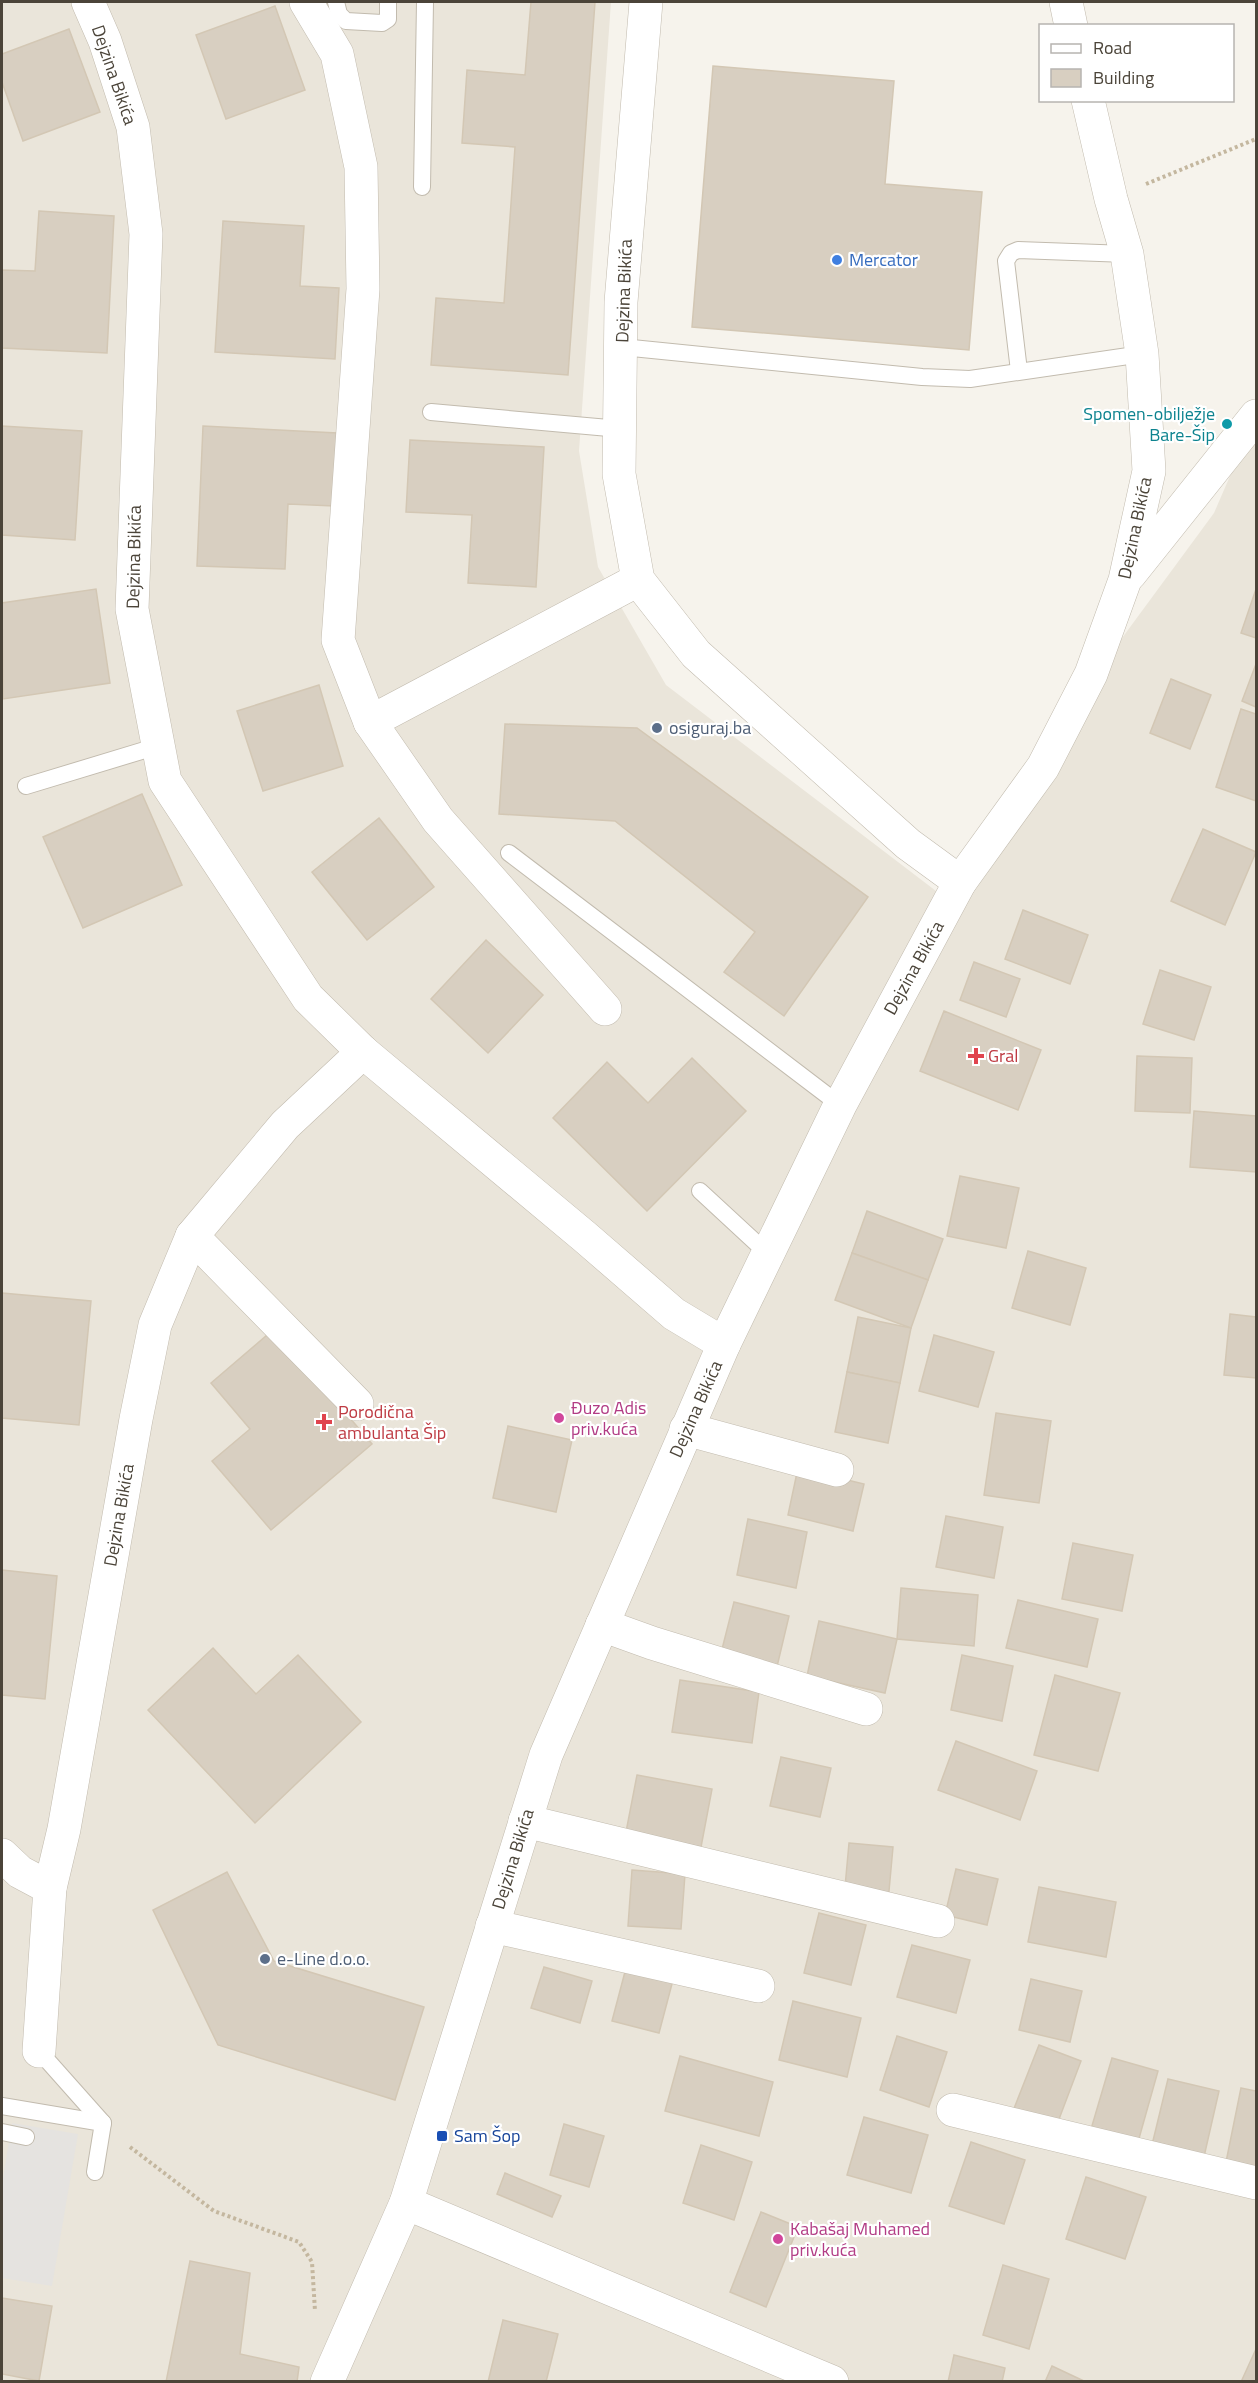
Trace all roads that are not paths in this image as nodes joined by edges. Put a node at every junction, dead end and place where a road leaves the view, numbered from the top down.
1 (88, 2) edge
2 (306, 2) edge
3 (336, 2) edge
4 (388, 2) edge
5 (425, 2) edge
6 (646, 2) edge
7 (1066, 2) edge
8 (1071, 24) edge
9 (1088, 102) edge
10 (422, 187) dead end
11 (1127, 254) junction
12 (622, 347) junction
13 (1142, 354) junction
14 (1019, 371) junction
15 (431, 411) dead end
16 (1257, 416) edge
17 (620, 429) junction
18 (638, 580) junction
19 (1125, 580) junction
20 (370, 722) junction
21 (158, 746) junction
22 (26, 786) dead end
23 (508, 853) dead end
24 (960, 882) junction
25 (606, 1009) dead end
26 (363, 1052) junction
27 (840, 1105) junction
28 (700, 1191) dead end
29 (192, 1236) junction
30 (767, 1253) junction
31 (724, 1344) junction
32 (357, 1404) dead end
33 (686, 1430) junction
34 (837, 1470) dead end
35 (602, 1625) junction
36 (866, 1709) dead end
37 (525, 1821) junction
38 (2, 1855) edge
39 (50, 1888) junction
40 (938, 1922) dead end
41 (492, 1926) junction
42 (758, 1986) dead end
43 (39, 2051) joint
44 (2, 2106) edge
45 (952, 2110) dead end
46 (103, 2123) junction
47 (2, 2132) edge
48 (26, 2137) dead end
49 (95, 2172) dead end
50 (1257, 2183) edge
51 (406, 2203) junction
52 (327, 2382) edge
53 (832, 2382) edge

1 - 21 street, Dejzina Bikića
2 - 20 street
3 - 4 lane
5 - 10 lane
6 - 12 street, Dejzina Bikića
7 - 8 street
9 - 11 street, Dejzina Bikića
11 - 13 street, Dejzina Bikića
11 - 14 lane
12 - 14 lane
12 - 17 street, Dejzina Bikića
13 - 14 lane
13 - 19 street, Dejzina Bikića
15 - 17 lane
16 - 19 street
17 - 18 street, Dejzina Bikića
18 - 20 street
18 - 24 street, Dejzina Bikića
19 - 24 street, Dejzina Bikića
20 - 25 street
21 - 22 lane
21 - 26 street, Dejzina Bikića
23 - 27 lane
24 - 27 street, Dejzina Bikića
26 - 29 street, Dejzina Bikića
26 - 31 street, Dejzina Bikića
27 - 30 street, Dejzina Bikića
28 - 30 lane
29 - 32 street
29 - 39 street, Dejzina Bikića
30 - 31 street, Dejzina Bikića
31 - 33 street, Dejzina Bikića
33 - 34 street
33 - 35 street, Dejzina Bikića
35 - 36 street
35 - 37 street, Dejzina Bikića
37 - 40 street
37 - 41 street, Dejzina Bikića
38 - 39 street
39 - 43 street, Dejzina Bikića
41 - 42 street
41 - 51 street, Dejzina Bikića
43 - 46 lane
44 - 46 lane
45 - 50 street
46 - 49 lane
47 - 48 lane
51 - 52 street, Dejzina Bikića
51 - 53 street

